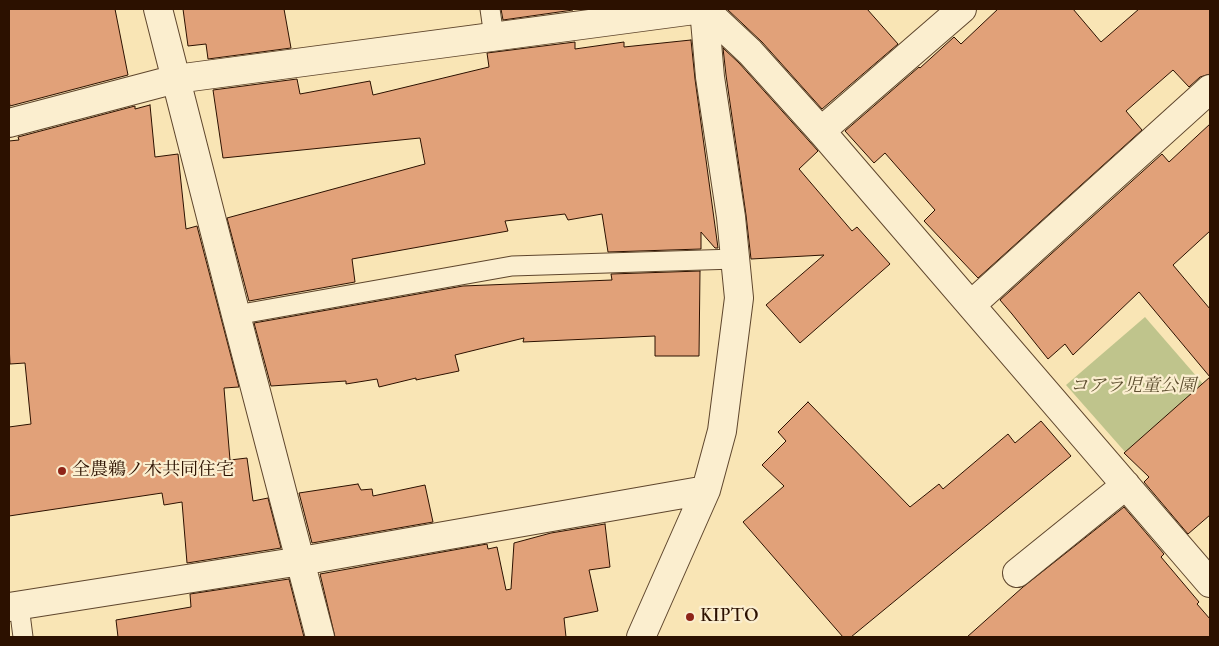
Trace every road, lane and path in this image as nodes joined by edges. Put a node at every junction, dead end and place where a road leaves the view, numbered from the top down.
1 (158, 9) edge
2 (490, 9) edge
3 (704, 9) edge
4 (962, 9) edge
5 (494, 37) junction
6 (176, 79) junction
7 (1210, 89) edge
8 (9, 123) edge
9 (821, 131) junction
10 (735, 259) junction
11 (971, 305) junction
12 (236, 315) junction
13 (1126, 485) junction
14 (706, 490) junction
15 (300, 562) junction
16 (1017, 573) dead end
17 (1210, 583) edge
18 (14, 606) edge
19 (23, 637) edge
20 (320, 637) edge
21 (641, 637) edge

1 - 6 street
2 - 5 lane
3 - 5 street
3 - 9 street
3 - 10 street
4 - 9 street
5 - 6 street
6 - 8 street
6 - 12 street
7 - 11 street
9 - 11 street
10 - 12 lane
10 - 14 street
11 - 13 street
12 - 15 street
13 - 16 street
13 - 17 street
14 - 15 street
14 - 21 street
15 - 18 street
15 - 20 street
18 - 19 lane

